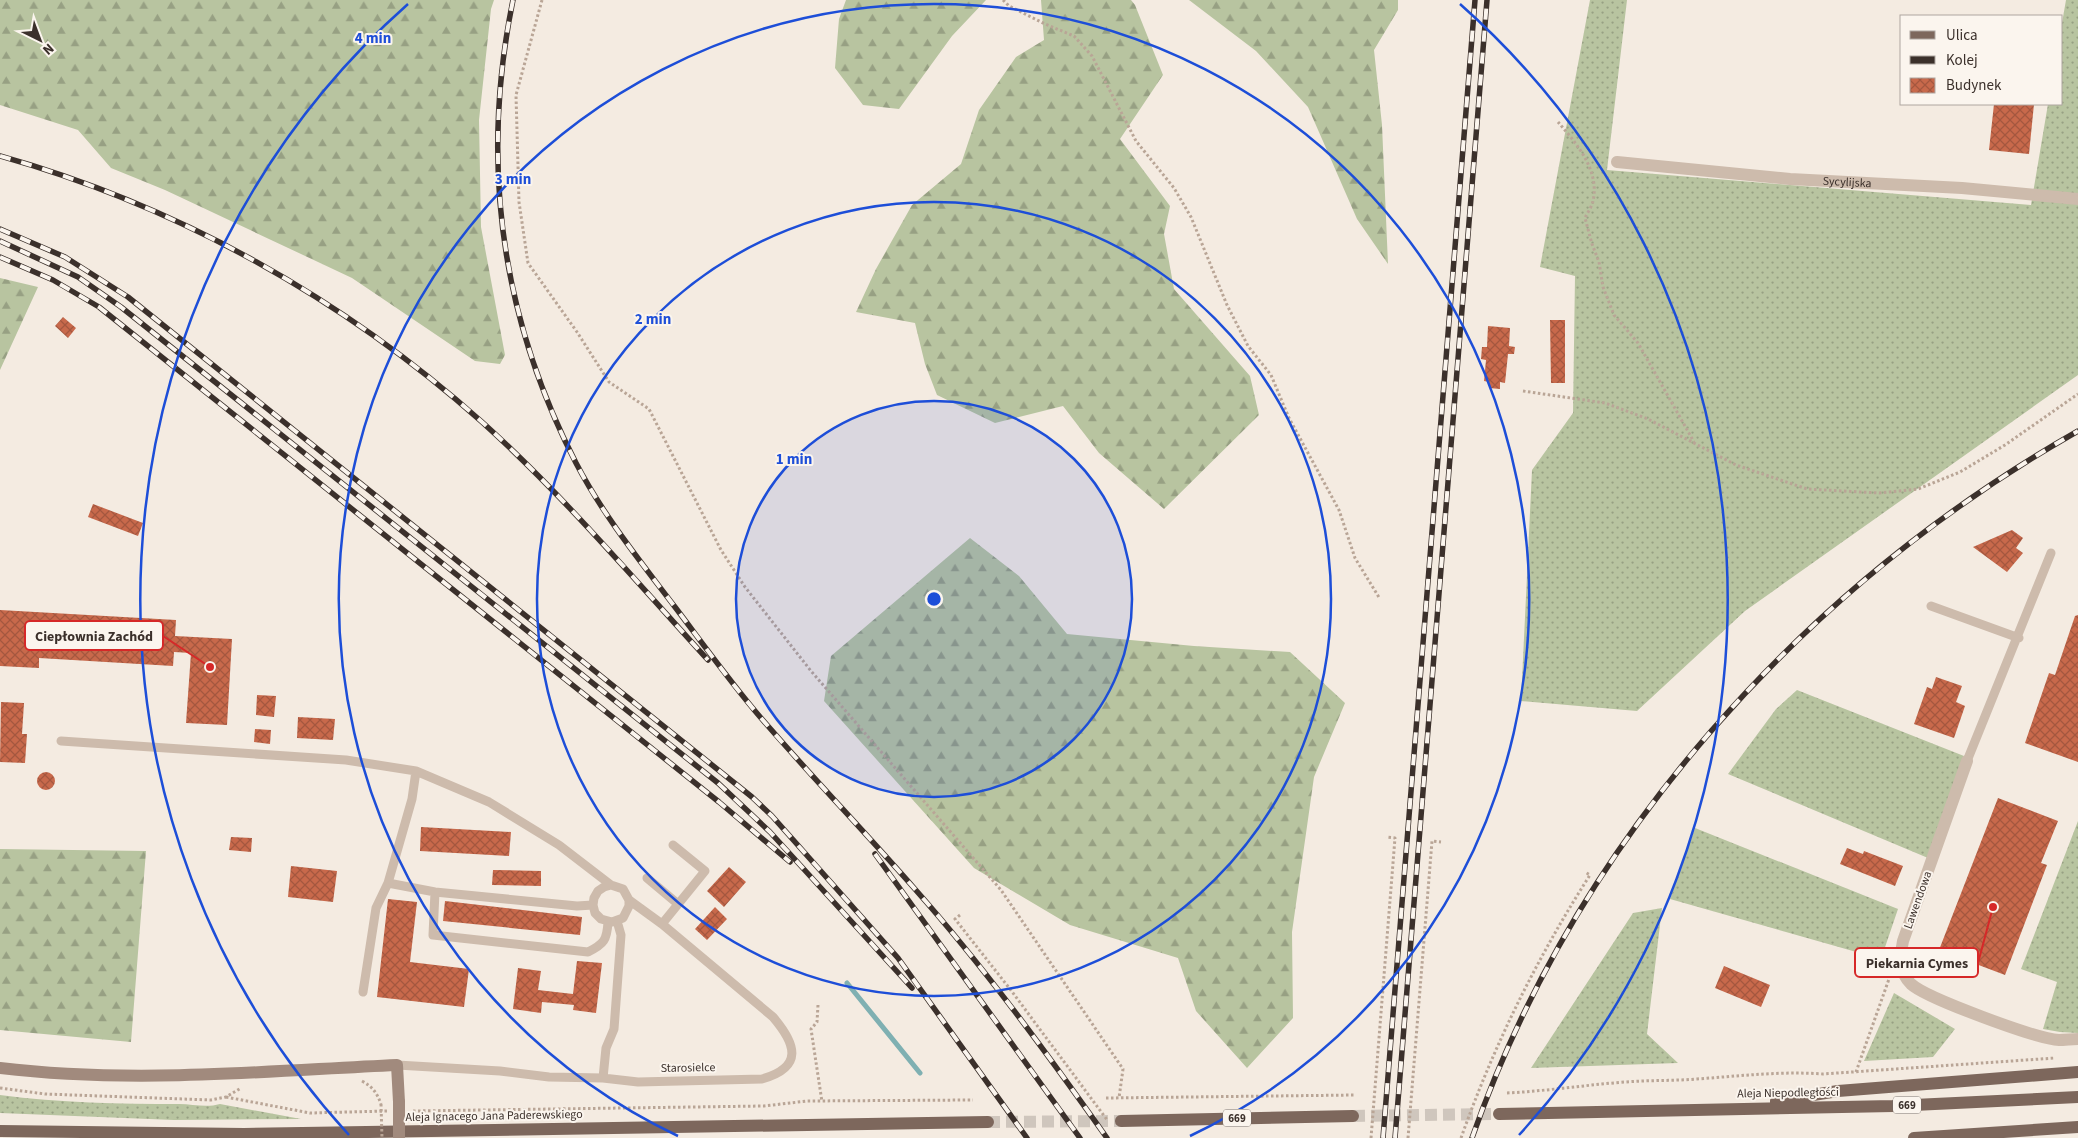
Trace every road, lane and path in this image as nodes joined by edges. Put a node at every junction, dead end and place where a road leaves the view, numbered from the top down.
1 (542, 0) edge
2 (1003, 0) edge
3 (1558, 122) dead end
4 (1617, 162) dead end
5 (2078, 199) edge
6 (1523, 392) dead end
7 (2078, 394) edge
8 (1694, 443) junction
9 (2052, 553) dead end
10 (1380, 599) dead end
11 (1931, 606) dead end
12 (2019, 638) junction
13 (62, 741) dead end
14 (1968, 762) joint
15 (416, 771) junction
16 (1386, 837) dead end
17 (1441, 842) dead end
18 (673, 845) dead end
19 (1585, 872) dead end
20 (647, 878) dead end
21 (388, 884) junction
22 (611, 885) junction
23 (435, 892) junction
24 (629, 900) junction
25 (678, 904) junction
26 (593, 905) junction
27 (960, 916) dead end
28 (613, 922) junction
29 (662, 924) junction
30 (1889, 979) dead end
31 (363, 992) dead end
32 (818, 1005) dead end
33 (2078, 1038) edge
34 (2059, 1057) dead end
35 (397, 1065) junction
36 (0, 1068) edge
37 (1856, 1072) junction
38 (2078, 1072) edge
39 (603, 1078) junction
40 (0, 1088) edge
41 (1507, 1093) dead end
42 (1355, 1095) dead end
43 (2078, 1097) edge
44 (1106, 1098) dead end
45 (1119, 1098) junction
46 (973, 1100) dead end
47 (822, 1102) junction
48 (381, 1104) dead end
49 (399, 1108) junction
50 (1737, 1108) junction
51 (1499, 1114) tunnel mouth
52 (1353, 1116) tunnel mouth
53 (988, 1122) tunnel mouth
54 (1117, 1124) joint
55 (2078, 1127) edge
56 (0, 1131) edge
57 (382, 1138) edge
58 (399, 1138) edge
59 (1370, 1138) edge
60 (1408, 1138) edge
61 (1461, 1138) edge
62 (1914, 1138) edge

1 - 45 path
2 - 10 path
3 - 8 path
4 - 5 street, Sycylijska
6 - 8 path
7 - 8 path
9 - 12 lane
11 - 12 lane
12 - 14 lane
13 - 15 lane
14 - 33 street, Lawendowa
15 - 21 lane
15 - 22 lane
16 - 59 path
17 - 60 path
18 - 25 lane
19 - 61 path
20 - 25 lane
21 - 23 lane
21 - 31 lane
22 - 24 lane
22 - 26 lane
23 - 26 lane
23 - 28 lane
24 - 28 lane
24 - 29 lane, Starosielce
25 - 29 lane
26 - 28 lane
27 - 54 path
28 - 39 lane
29 - 39 lane, Starosielce
30 - 37 path
32 - 47 path
34 - 37 path
35 - 36 street
35 - 39 lane, Starosielce
35 - 49 street
37 - 41 path
38 - 50 main road
40 - 49 path
42 - 45 path
43 - 50 main road, Aleja Niepodległości / 669
44 - 45 path
46 - 47 path
47 - 49 path
48 - 57 path, bridge
49 - 58 street, bridge
50 - 51 main road, Aleja Niepodległości / 669
52 - 54 main road, 669
53 - 56 main road, Aleja Ignacego Jana Paderewskiego
55 - 62 main road

